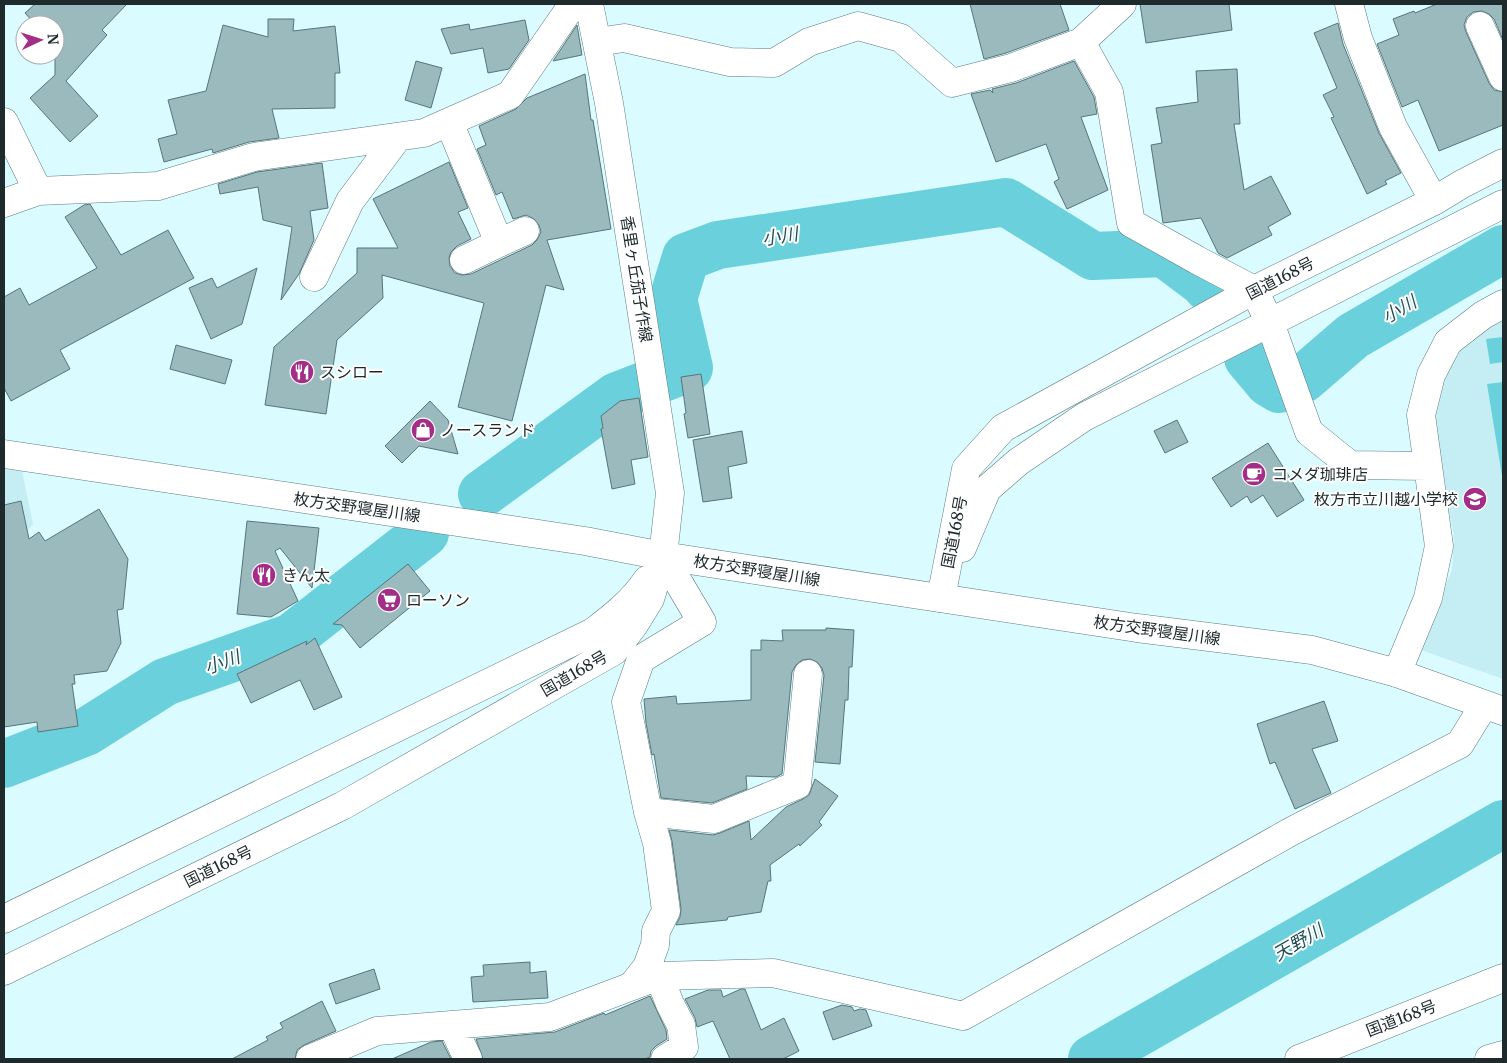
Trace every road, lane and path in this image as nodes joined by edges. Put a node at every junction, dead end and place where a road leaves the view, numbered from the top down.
1 (573, 4) edge
2 (589, 4) edge
3 (1122, 4) edge
4 (1349, 4) edge
5 (1480, 26) dead end
6 (597, 42) junction
7 (1081, 42) junction
8 (1503, 77) edge
9 (4, 122) edge
10 (449, 122) junction
11 (398, 137) junction
12 (1503, 163) edge
13 (38, 191) junction
14 (1434, 201) junction
15 (4, 203) edge
16 (1503, 204) edge
17 (525, 231) dead end
18 (499, 244) junction
19 (464, 260) dead end
20 (314, 277) dead end
21 (1254, 290) junction
22 (1503, 304) edge
23 (1270, 323) junction
24 (4, 454) edge
25 (1428, 466) junction
26 (663, 556) junction
27 (941, 598) junction
28 (614, 651) junction
29 (1397, 673) junction
30 (808, 674) dead end
31 (626, 702) junction
32 (1494, 708) edge
33 (648, 812) junction
34 (4, 919) edge
35 (4, 971) edge
36 (659, 976) junction
37 (1503, 978) edge
38 (632, 986) junction
39 (452, 1025) junction
40 (1503, 1054) edge
41 (310, 1059) edge
42 (468, 1059) edge
43 (664, 1059) edge
44 (1299, 1059) edge
45 (1489, 1059) edge

1 - 10 main road
2 - 6 main road, 香里ヶ丘茄子作線
3 - 7 main road
4 - 14 main road
5 - 8 main road
6 - 7 main road
6 - 26 main road, 香里ヶ丘茄子作線
7 - 21 main road
9 - 13 main road
10 - 11 main road
10 - 18 main road
11 - 13 main road
11 - 20 main road
12 - 14 main road, 国道168号
13 - 15 main road
14 - 21 main road, 国道168号
16 - 23 main road, 国道168号
17 - 18 main road
18 - 19 main road
21 - 23 main road
21 - 27 main road, 国道168号
22 - 25 main road
23 - 25 main road
23 - 27 main road, 国道168号
24 - 26 main road, 枚方交野寝屋川線
25 - 29 main road
26 - 27 main road, 枚方交野寝屋川線
26 - 28 main road, 国道168号
26 - 31 main road
26 - 34 main road, 国道168号
27 - 29 main road, 枚方交野寝屋川線
28 - 31 main road
28 - 35 main road, 国道168号
29 - 32 main road, 枚方交野寝屋川線
30 - 33 main road
31 - 33 main road
32 - 36 main road
33 - 38 main road
36 - 38 main road
36 - 43 main road
37 - 44 main road, 国道168号
38 - 39 main road
39 - 41 main road
39 - 42 main road
40 - 45 main road

